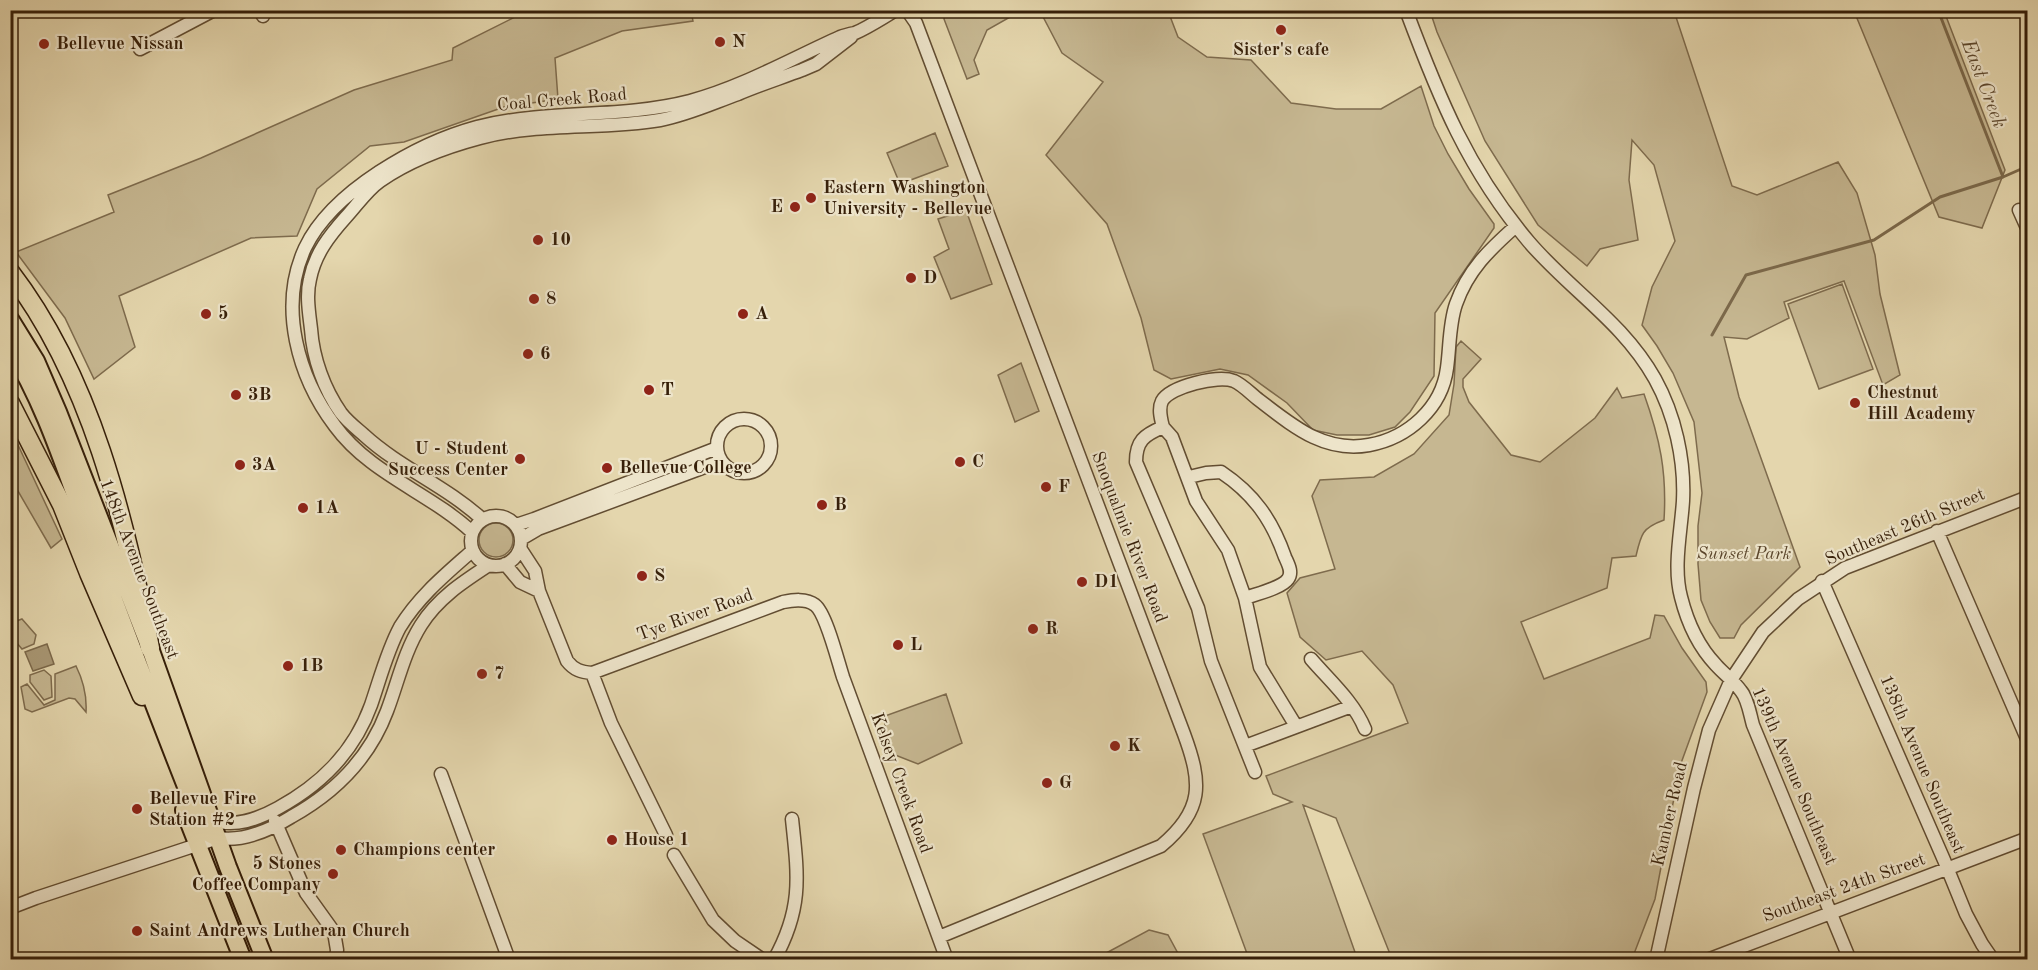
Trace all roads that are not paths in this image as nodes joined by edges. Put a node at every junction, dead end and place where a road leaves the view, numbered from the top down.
1 (214, 10) edge
2 (896, 10) edge
3 (907, 10) edge
4 (1406, 10) edge
5 (855, 33) junction
6 (140, 49) dead end
7 (2019, 210) dead end
8 (1515, 226) junction
9 (2028, 230) edge
10 (10, 272) edge
11 (10, 319) edge
12 (10, 348) edge
13 (10, 403) edge
14 (1163, 428) junction
15 (717, 448) junction
16 (724, 465) junction
17 (1189, 477) junction
18 (2028, 497) edge
19 (482, 519) junction
20 (516, 525) junction
21 (1937, 531) junction
22 (472, 532) junction
23 (521, 544) junction
24 (472, 551) junction
25 (505, 564) junction
26 (489, 565) junction
27 (1822, 581) junction
28 (539, 591) junction
29 (1245, 598) junction
30 (823, 617) joint
31 (130, 645) junction
32 (150, 648) junction
33 (1311, 659) dead end
34 (592, 673) junction
35 (1731, 680) junction
36 (142, 696) junction
37 (1352, 706) junction
38 (1296, 726) junction
39 (1365, 729) dead end
40 (2028, 741) edge
41 (1245, 746) junction
42 (1255, 772) dead end
43 (441, 774) dead end
44 (271, 812) junction
45 (792, 819) dead end
46 (213, 820) junction
47 (277, 826) junction
48 (666, 835) dead end
49 (218, 838) junction
50 (2028, 838) edge
51 (198, 846) junction
52 (674, 855) dead end
53 (1948, 869) junction
54 (10, 908) edge
55 (1831, 912) junction
56 (939, 937) junction
57 (243, 960) edge
58 (265, 960) edge
59 (336, 960) edge
60 (509, 960) edge
61 (763, 960) edge
62 (774, 960) edge
63 (947, 960) edge
64 (1656, 960) edge
65 (1707, 960) edge
66 (1850, 960) edge
67 (1993, 960) edge

1 - 6 street
2 - 5 street, Coal Creek Road
3 - 56 street, Snoqualmie River Road
4 - 8 street, 139th Avenue Southeast
5 - 19 street, Coal Creek Road
5 - 22 street, Coal Creek Road
7 - 9 street
8 - 14 street
8 - 35 street, 139th Avenue Southeast
10 - 32 highway
11 - 32 main road, 148th Avenue Southeast
12 - 31 main road, 148th Avenue Southeast
13 - 36 highway
14 - 17 street
14 - 41 street
15 - 16 street
15 - 16 street
15 - 20 street
16 - 23 street
17 - 29 street
17 - 29 street
18 - 21 street, Southeast 26th Street
19 - 20 street
19 - 22 street
20 - 23 street
21 - 27 street, Southeast 26th Street
21 - 40 street
22 - 24 street
23 - 25 street
23 - 28 street
24 - 26 street
24 - 44 street
25 - 26 street
25 - 28 street
26 - 47 street
27 - 35 street, Southeast 26th Street
27 - 53 street, 138th Avenue Southeast
28 - 34 street
29 - 38 street
30 - 34 street, Tye River Road
30 - 56 street, Kelsey Creek Road
31 - 36 main road, 148th Avenue Southeast
31 - 49 main road, 148th Avenue Southeast
32 - 46 main road, 148th Avenue Southeast
33 - 37 street
34 - 48 street
35 - 55 street, 139th Avenue Southeast
35 - 64 street, Kamber Road
36 - 51 main road, 148th Avenue Southeast
37 - 38 street
37 - 39 street
38 - 41 street
41 - 42 street
43 - 60 street
44 - 46 street
44 - 47 street
45 - 62 street
46 - 49 main road, 148th Avenue Southeast
47 - 49 street
47 - 59 street
49 - 51 street
49 - 58 main road, 148th Avenue Southeast
50 - 53 street, Southeast 24th Street
51 - 54 street
51 - 57 main road, 148th Avenue Southeast
52 - 61 street
53 - 55 street, Southeast 24th Street
53 - 67 street, 138th Avenue Southeast
55 - 65 street, Southeast 24th Street
55 - 66 street, 139th Avenue Southeast
56 - 63 street, Kelsey Creek Road

